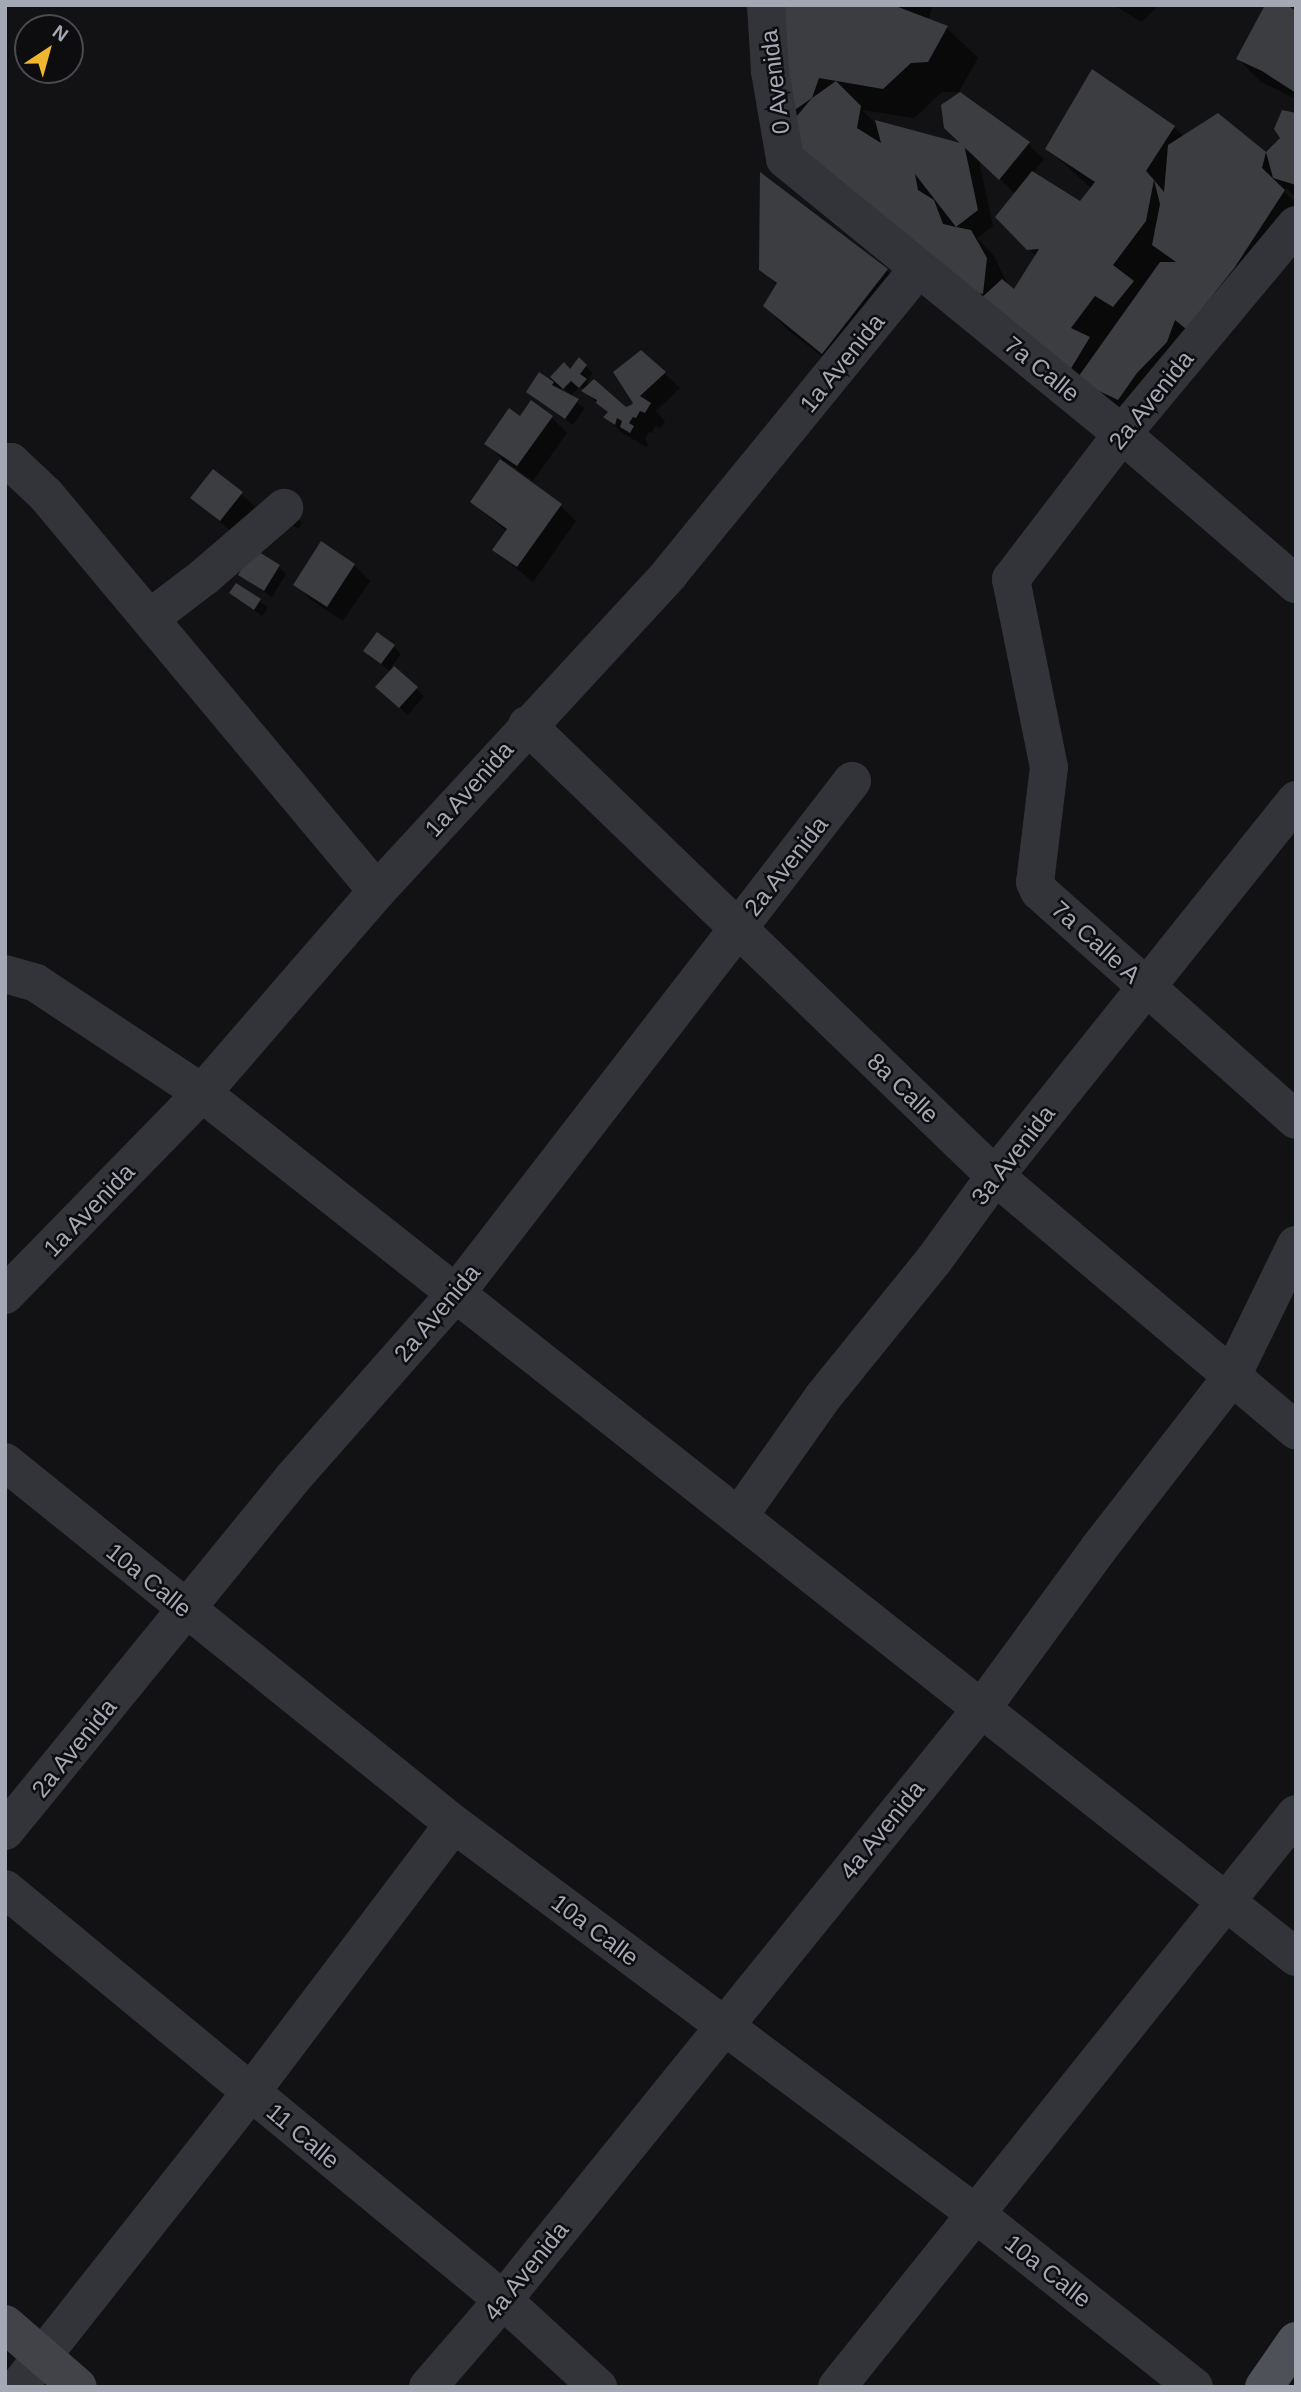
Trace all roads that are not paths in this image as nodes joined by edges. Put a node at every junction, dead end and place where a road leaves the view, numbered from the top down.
1 (766, 5) edge
2 (785, 159) joint
3 (1296, 225) edge
4 (918, 270) junction
5 (1122, 434) junction
6 (5, 462) edge
7 (284, 508) dead end
8 (1011, 579) joint
9 (1296, 584) edge
10 (150, 618) junction
11 (527, 725) junction
12 (852, 781) dead end
13 (1296, 800) edge
14 (377, 891) junction
15 (738, 929) junction
16 (20, 979) edge
17 (1146, 986) junction
18 (202, 1093) junction
19 (1296, 1120) edge
20 (995, 1176) junction
21 (1296, 1245) edge
22 (457, 1292) junction
23 (5, 1295) edge
24 (1231, 1378) junction
25 (1296, 1430) edge
26 (5, 1462) edge
27 (739, 1516) junction
28 (186, 1611) junction
29 (982, 1708) junction
30 (1296, 1814) edge
31 (454, 1825) junction
32 (5, 1831) edge
33 (5, 1889) edge
34 (1228, 1902) junction
35 (1296, 1957) edge
36 (723, 2025) junction
37 (251, 2092) junction
38 (976, 2214) junction
39 (503, 2300) junction
40 (5, 2324) edge
41 (1296, 2342) edge
42 (43, 2356) junction
43 (18, 2387) edge
44 (78, 2387) edge
45 (428, 2387) edge
46 (598, 2387) edge
47 (836, 2387) edge
48 (1194, 2387) edge
49 (1264, 2387) edge

1 - 2 street, 0 Avenida
2 - 4 street, 7a Calle
3 - 5 street, 2a Avenida
4 - 5 street, 7a Calle
4 - 11 street, 1a Avenida
5 - 8 street, 2a Avenida
5 - 9 street, 7a Calle
6 - 10 street
7 - 10 street
8 - 17 street, 7a Calle A
10 - 14 street
11 - 14 street, 1a Avenida
11 - 15 street, 8a Calle
12 - 15 street, 2a Avenida
13 - 17 street, 3a Avenida
14 - 18 street, 1a Avenida
15 - 20 street, 8a Calle
15 - 22 street, 2a Avenida
16 - 18 street
17 - 19 street, 7a Calle A
17 - 20 street, 3a Avenida
18 - 22 street
18 - 23 street, 1a Avenida
20 - 24 street, 8a Calle
20 - 27 street, 3a Avenida
21 - 24 street, 4a Avenida
22 - 27 street
22 - 28 street, 2a Avenida
24 - 25 street, 8a Calle
24 - 29 street, 4a Avenida
26 - 28 street, 10a Calle
27 - 29 street
28 - 31 street, 10a Calle
28 - 32 street, 2a Avenida
29 - 34 street
29 - 36 street, 4a Avenida
30 - 34 street
31 - 36 street, 10a Calle
31 - 37 street
33 - 37 street, 11 Calle
34 - 35 street
34 - 38 street
36 - 38 street, 10a Calle
36 - 39 street, 4a Avenida
37 - 39 street, 11 Calle
37 - 42 street
38 - 47 street
38 - 48 street, 10a Calle
39 - 45 street, 4a Avenida
39 - 46 street, 11 Calle
40 - 42 street
41 - 49 main road
42 - 43 street
42 - 44 street

